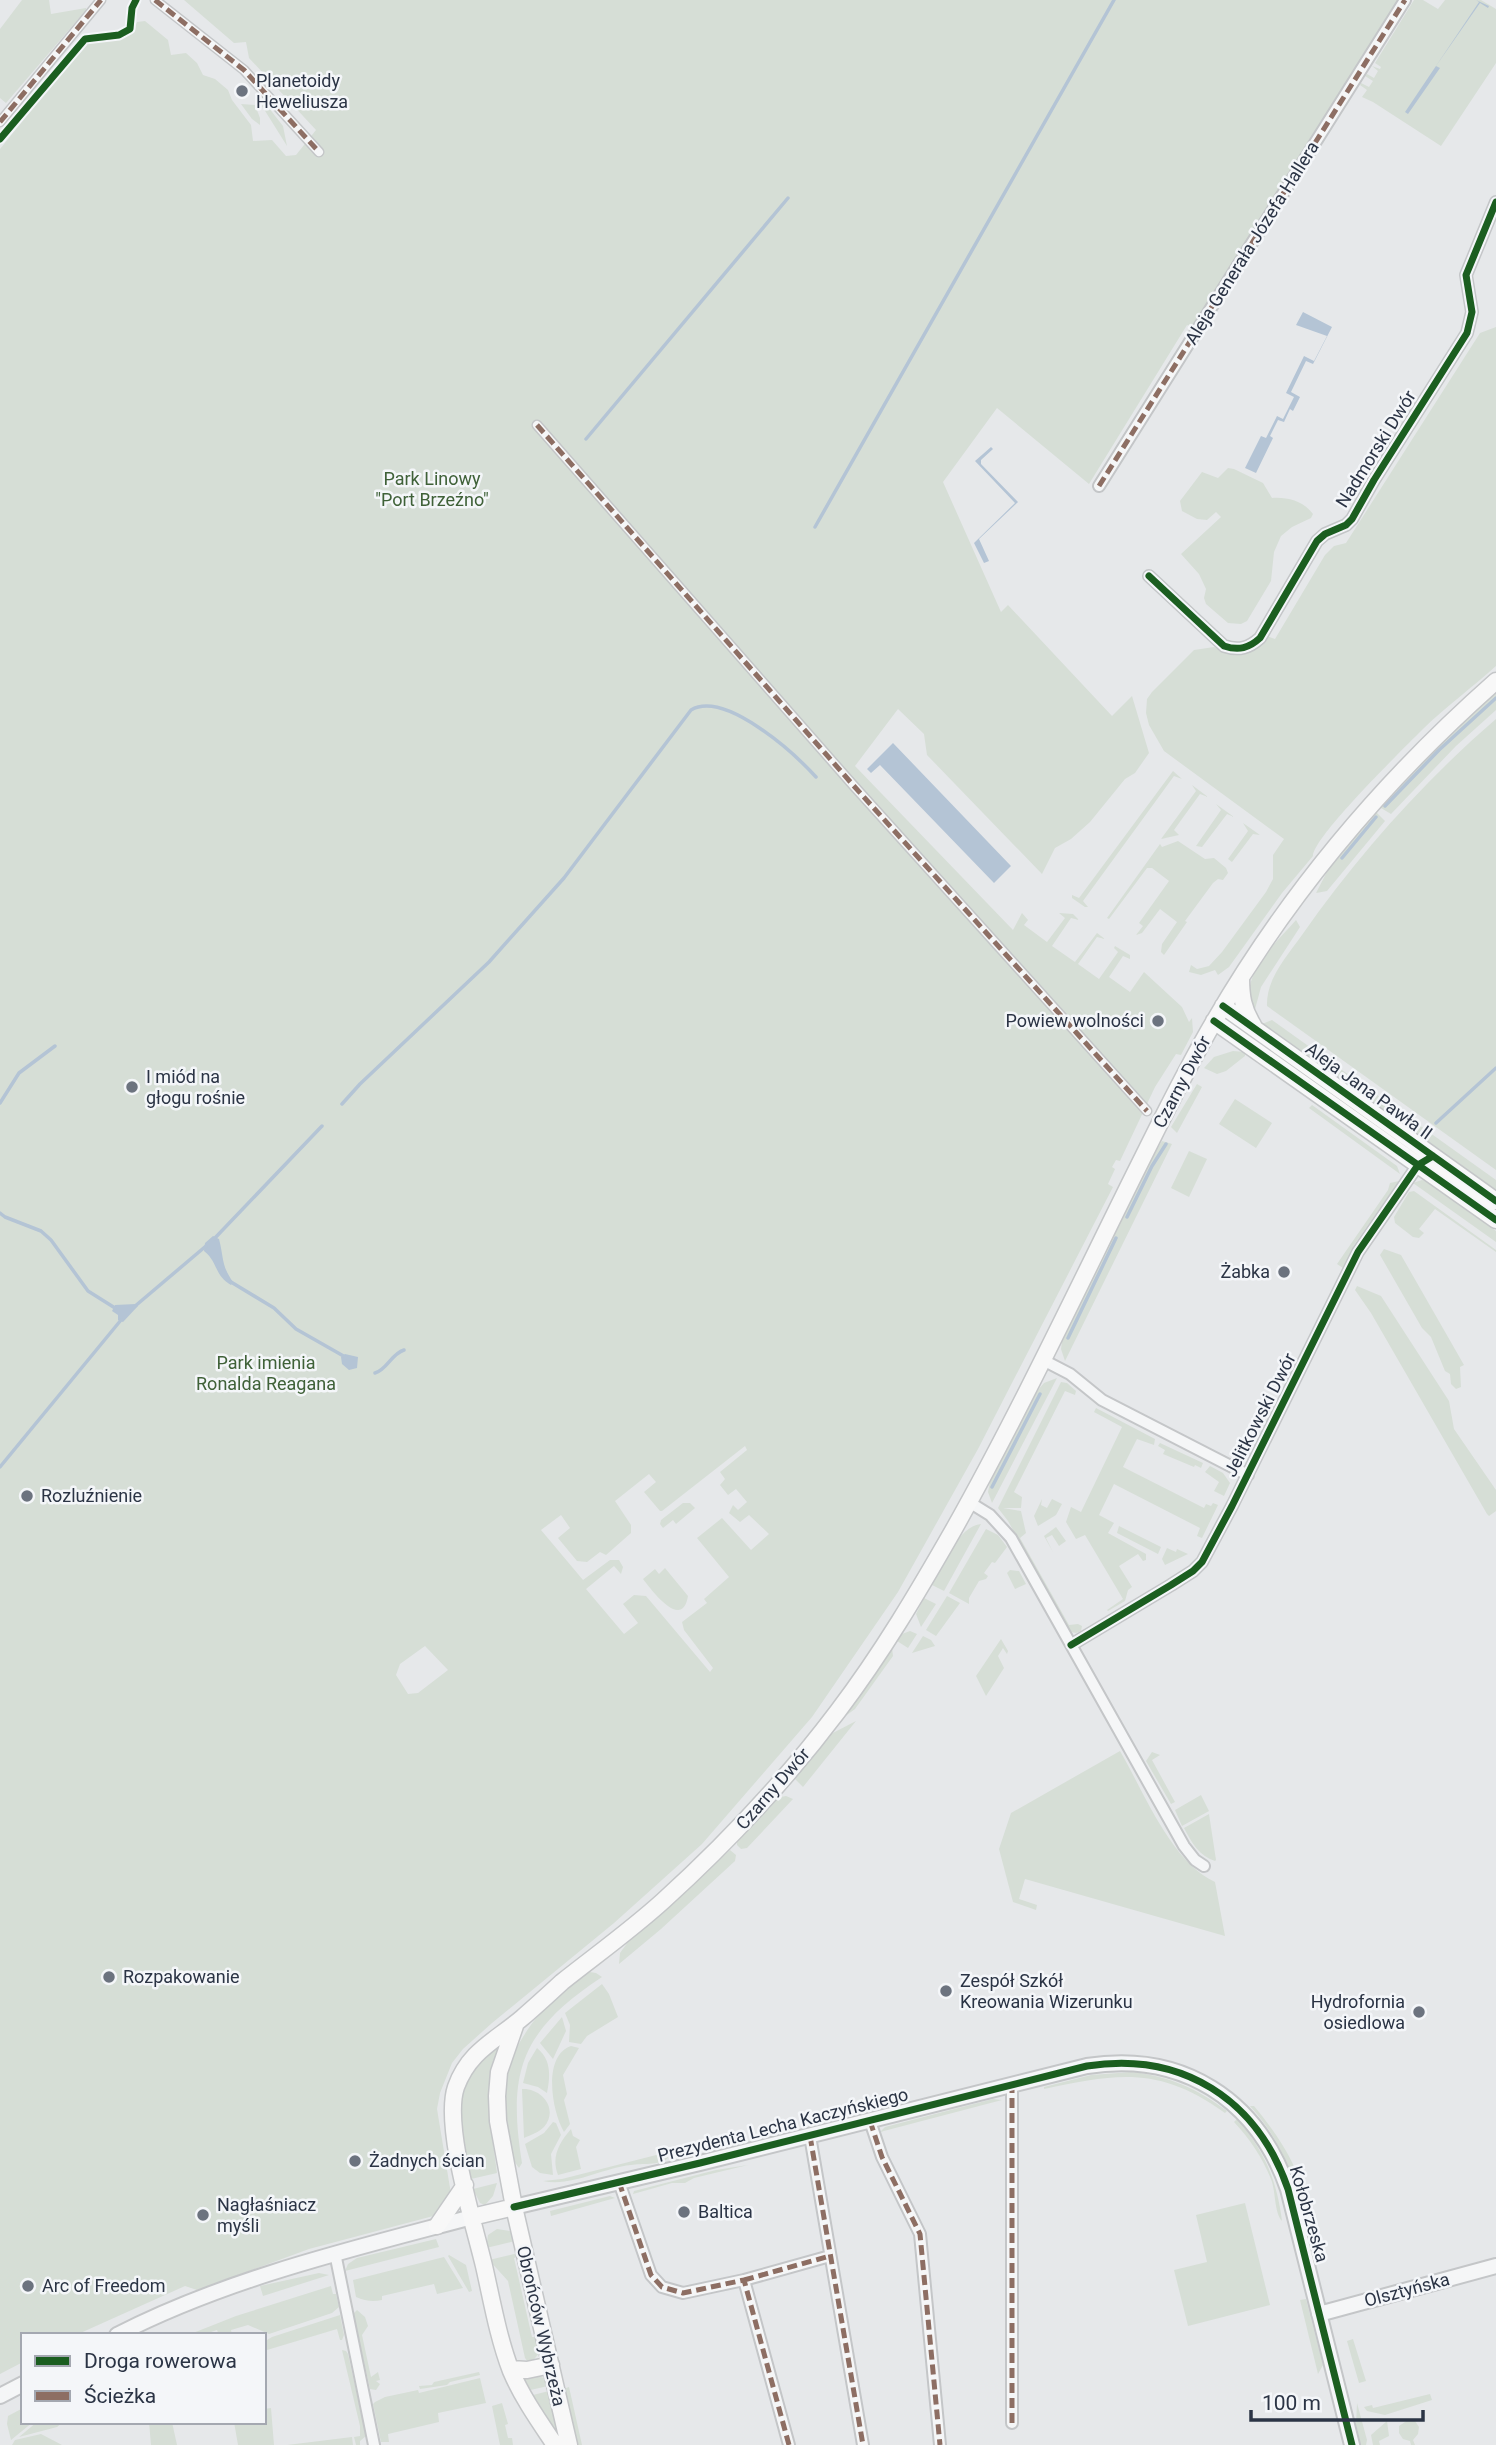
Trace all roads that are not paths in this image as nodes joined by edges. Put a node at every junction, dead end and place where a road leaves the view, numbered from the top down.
1 (101, 0) edge
2 (155, 0) edge
3 (1405, 0) edge
4 (0, 122) edge
5 (319, 152) dead end
6 (1496, 202) edge
7 (537, 425) dead end
8 (1099, 486) dead end
9 (1149, 576) dead end
10 (1496, 681) edge
11 (1241, 978) junction
12 (1223, 1006) junction
13 (1214, 1021) junction
14 (1254, 1028) junction
15 (1147, 1111) dead end
16 (1433, 1156) junction
17 (1418, 1165) junction
18 (1496, 1201) edge
19 (1496, 1220) edge
20 (1043, 1360) junction
21 (1248, 1475) junction
22 (969, 1502) junction
23 (1071, 1645) junction
24 (1205, 1866) dead end
25 (516, 2023) junction
26 (1059, 2072) joint
27 (1012, 2084) junction
28 (870, 2121) junction
29 (810, 2136) junction
30 (619, 2182) junction
31 (465, 2185) junction
32 (514, 2207) junction
33 (472, 2217) junction
34 (437, 2226) junction
35 (335, 2253) junction
36 (830, 2256) junction
37 (1496, 2266) edge
38 (744, 2280) junction
39 (1319, 2314) junction
40 (122, 2333) edge
41 (551, 2365) junction
42 (511, 2370) junction
43 (21, 2385) edge
44 (0, 2396) edge
45 (1012, 2423) dead end
46 (373, 2445) edge
47 (555, 2445) edge
48 (569, 2445) edge
49 (789, 2445) edge
50 (863, 2445) edge
51 (940, 2445) edge
52 (1352, 2445) edge

1 - 4 street
2 - 5 street
3 - 8 street, Aleja Generała Józefa Hallera
6 - 9 street, Nadmorski Dwór
7 - 15 street
10 - 11 main road, Czarny Dwór
11 - 12 main road, Czarny Dwór
11 - 14 main road
12 - 13 main road, Czarny Dwór
12 - 14 main road, Aleja Jana Pawła II
13 - 17 main road, Aleja Jana Pawła II
13 - 20 main road, Czarny Dwór
14 - 16 main road, Aleja Jana Pawła II
16 - 17 street, Jelitkowski Dwór
16 - 18 main road, Aleja Jana Pawła II
17 - 19 main road, Aleja Jana Pawła II
17 - 21 street, Jelitkowski Dwór
20 - 21 street
20 - 22 main road, Czarny Dwór
21 - 23 street, Jelitkowski Dwór
22 - 23 street
22 - 25 main road, Czarny Dwór
23 - 24 street
25 - 31 main road, Czarny Dwór
25 - 32 main road, Czarny Dwór
26 - 27 street, Prezydenta Lecha Kaczyńskiego
26 - 39 street, Kołobrzeska
27 - 28 street, Prezydenta Lecha Kaczyńskiego
27 - 45 street
28 - 29 street, Prezydenta Lecha Kaczyńskiego
28 - 51 street, Prezydenta Lecha Kaczyńskiego
29 - 30 street, Prezydenta Lecha Kaczyńskiego
29 - 36 street, Prezydenta Lecha Kaczyńskiego
30 - 32 street, Prezydenta Lecha Kaczyńskiego
30 - 38 street
31 - 33 main road, Czarny Dwór
31 - 34 main road
32 - 33 main road, Prezydenta Lecha Kaczyńskiego
32 - 41 main road, Obrońców Wybrzeża
33 - 34 street, Prezydenta Lecha Kaczyńskiego
33 - 42 main road, Obrońców Wybrzeża
34 - 35 street, Prezydenta Lecha Kaczyńskiego
35 - 40 street, Prezydenta Lecha Kaczyńskiego
35 - 46 street
36 - 38 street
36 - 50 street, Prezydenta Lecha Kaczyńskiego
37 - 39 street, Olsztyńska
38 - 49 street
39 - 52 street, Kołobrzeska
41 - 42 main road
41 - 48 main road, Obrońców Wybrzeża
42 - 47 main road, Obrońców Wybrzeża
43 - 44 street

